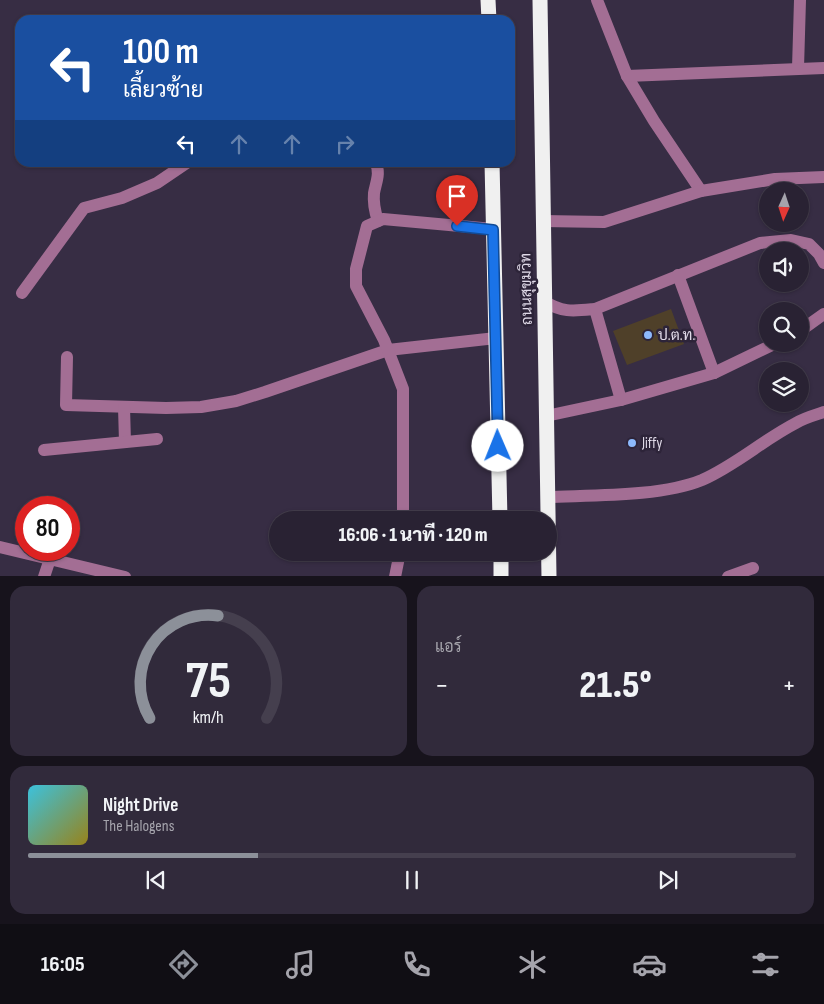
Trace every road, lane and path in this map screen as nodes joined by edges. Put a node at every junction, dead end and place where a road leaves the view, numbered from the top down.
1 (488, 0) edge
2 (540, 0) edge
3 (597, 0) edge
4 (800, 0) edge
5 (489, 15) edge
6 (798, 68) junction
7 (824, 68) edge
8 (627, 76) junction
9 (181, 167) edge
10 (378, 167) edge
11 (492, 167) edge
12 (824, 177) edge
13 (701, 191) junction
14 (378, 221) junction
15 (543, 221) junction
16 (493, 230) junction
17 (824, 263) edge
18 (678, 275) junction
19 (22, 293) dead end
20 (544, 301) junction
21 (595, 309) junction
22 (824, 314) edge
23 (809, 325) edge
24 (496, 338) junction
25 (388, 350) junction
26 (759, 351) edge
27 (67, 357) dead end
28 (714, 373) junction
29 (621, 400) junction
30 (124, 407) junction
31 (824, 412) edge
32 (546, 416) junction
33 (157, 439) dead end
34 (125, 442) junction
35 (44, 450) dead end
36 (547, 497) junction
37 (403, 511) edge
38 (500, 511) edge
39 (0, 547) edge
40 (15, 551) edge
41 (49, 561) edge
42 (59, 561) edge
43 (398, 561) edge
44 (500, 561) edge
45 (753, 568) dead end
46 (44, 576) edge
47 (125, 576) edge
48 (395, 576) edge
49 (501, 576) edge
50 (549, 576) edge
51 (728, 576) edge

1 - 5 highway
2 - 15 highway, ถนนสุขุมวิท
3 - 8 street
4 - 6 street
6 - 7 street
6 - 8 street
8 - 13 street
9 - 19 street
10 - 14 street
11 - 16 highway, ถนนสุขุมวิท
12 - 13 street
13 - 15 street
14 - 16 street
14 - 25 street
15 - 20 highway, ถนนสุขุมวิท
16 - 24 highway, ถนนสุขุมวิท
17 - 18 street
18 - 21 street
18 - 28 street
20 - 21 street
20 - 32 highway, ถนนสุขุมวิท
21 - 29 street
22 - 23 street
24 - 25 street
24 - 38 highway, ถนนสุขุมวิท
25 - 30 street
25 - 37 street
26 - 28 street
27 - 30 street
28 - 29 street
29 - 32 street
30 - 34 street
31 - 36 street
32 - 36 highway, ถนนสุขุมวิท
33 - 34 street
34 - 35 street
36 - 50 highway, ถนนสุขุมวิท
39 - 40 street
41 - 46 street
42 - 47 street
43 - 48 street
44 - 49 highway
45 - 51 street

